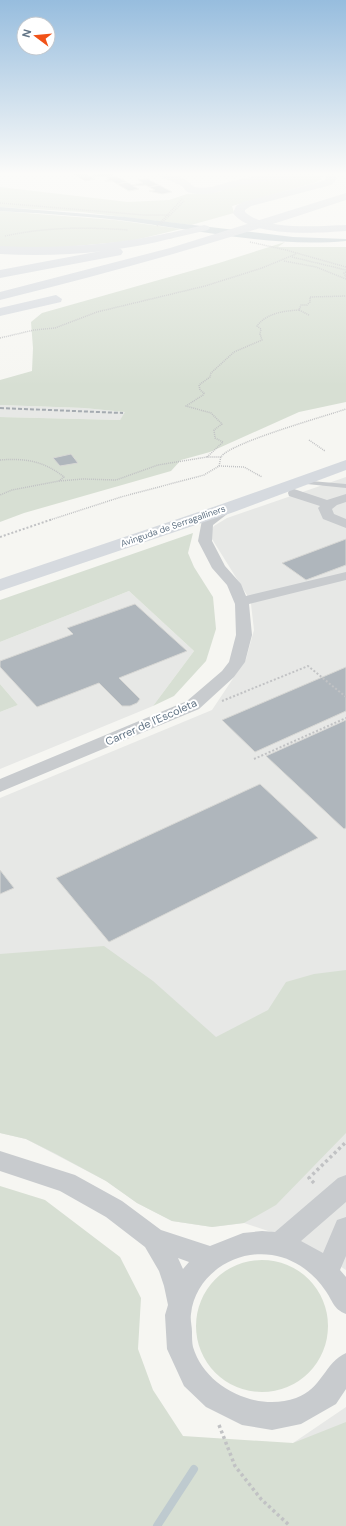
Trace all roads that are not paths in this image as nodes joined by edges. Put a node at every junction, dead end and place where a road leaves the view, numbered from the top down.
1 (131, 243) edge
2 (147, 243) edge
3 (176, 243) edge
4 (0, 250) edge
5 (0, 274) edge
6 (68, 295) dead end
7 (0, 296) edge
8 (0, 312) edge
9 (346, 466) edge
10 (346, 486) edge
11 (296, 488) junction
12 (346, 498) edge
13 (327, 504) junction
14 (228, 508) junction
15 (346, 524) edge
16 (346, 576) edge
17 (0, 584) edge
18 (247, 600) dead end
19 (0, 786) edge
20 (0, 1161) edge
21 (346, 1186) edge
22 (346, 1228) edge
23 (154, 1239) junction
24 (278, 1245) junction
25 (212, 1258) junction
26 (327, 1272) junction
27 (346, 1302) edge
28 (180, 1304) junction
29 (342, 1378) edge

1 - 4 main road
2 - 5 main road
3 - 7 main road
6 - 8 main road
9 - 11 main road, Avinguda de Serragalliners
10 - 11 lane
11 - 13 street
11 - 14 main road, Avinguda de Serragalliners
12 - 13 street
13 - 15 street
14 - 17 main road, Avinguda de Serragalliners
14 - 19 street, Carrer de l'Escoleta
16 - 18 street
20 - 23 street
21 - 24 street
22 - 26 street
23 - 25 street
23 - 28 street
24 - 25 street
24 - 26 street
25 - 28 street
26 - 27 street
28 - 29 street

